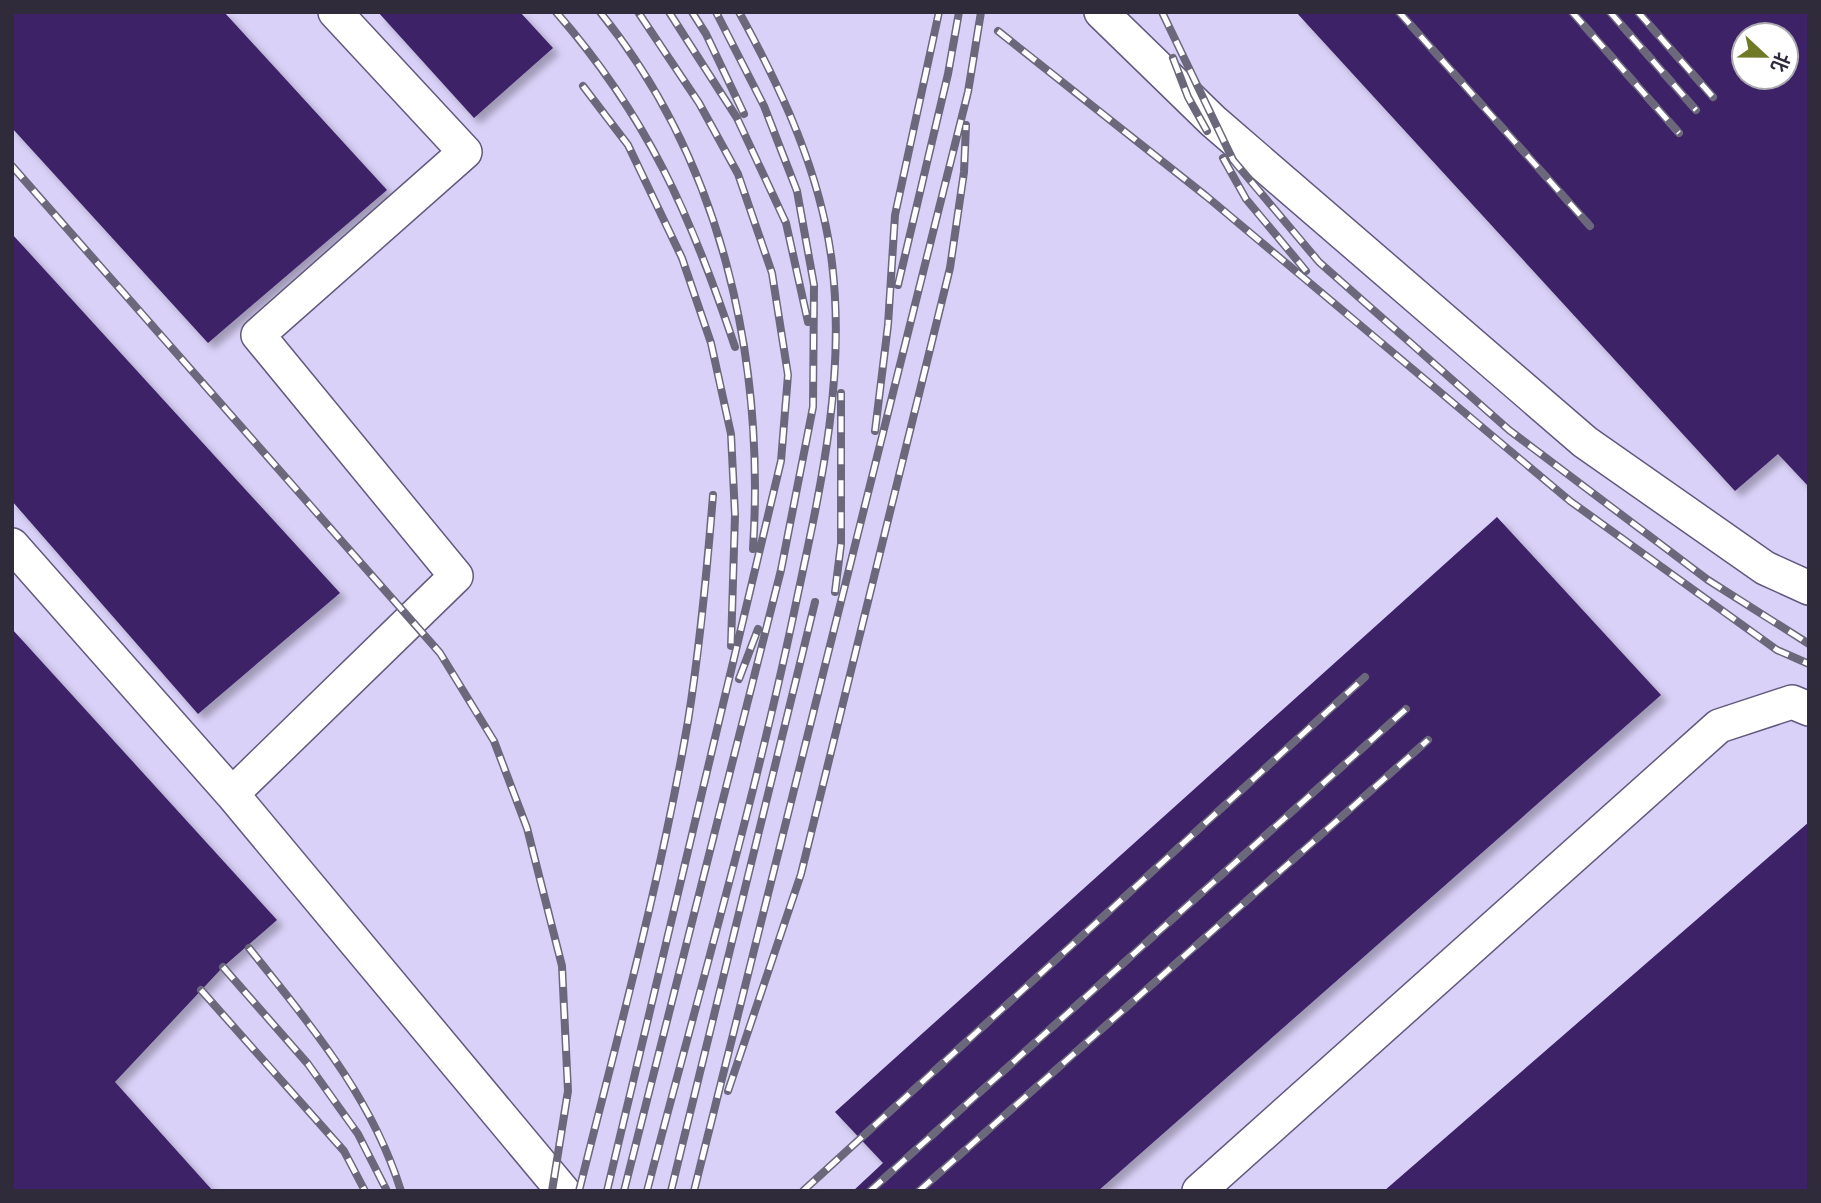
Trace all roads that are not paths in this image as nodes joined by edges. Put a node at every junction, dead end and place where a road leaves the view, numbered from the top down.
1 (335, 12) edge
2 (1101, 12) edge
3 (12, 545) edge
4 (1809, 588) edge
5 (1809, 709) edge
6 (232, 794) junction
7 (563, 1191) edge
8 (1199, 1191) edge

1 - 6 lane
2 - 4 lane
3 - 6 lane
5 - 8 lane
6 - 7 lane

